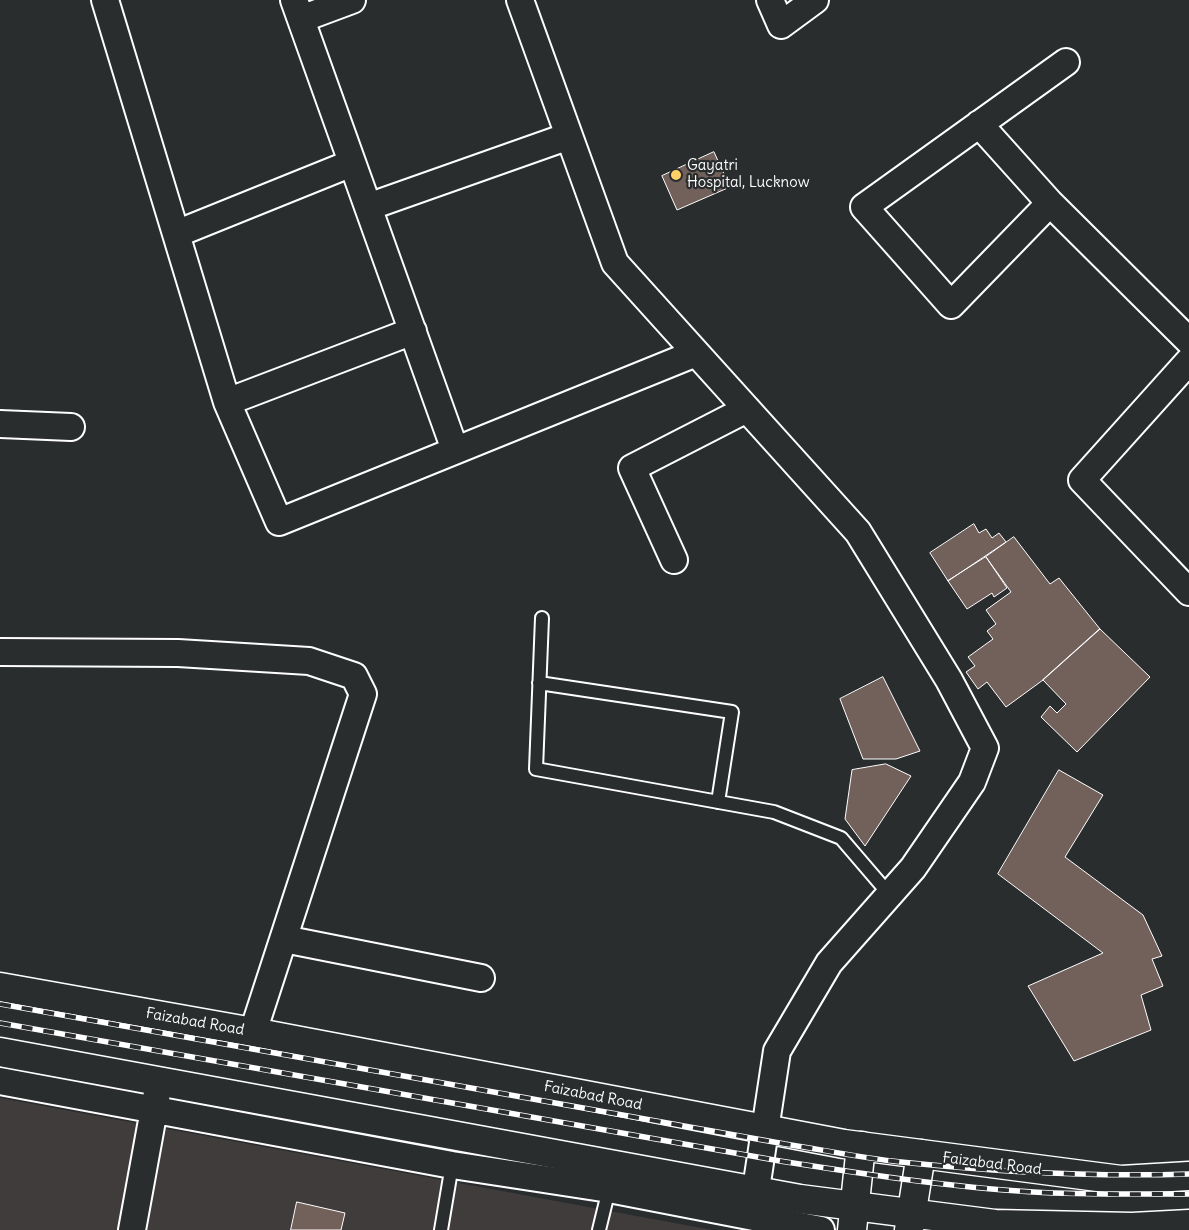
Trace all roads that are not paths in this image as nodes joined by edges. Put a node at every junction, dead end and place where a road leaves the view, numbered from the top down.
1 (105, 0) edge
2 (352, 0) edge
3 (520, 0) edge
4 (770, 0) edge
5 (815, 0) edge
6 (298, 9) edge
7 (1066, 62) dead end
8 (979, 124) junction
9 (569, 136) junction
10 (352, 163) junction
11 (1050, 203) junction
12 (368, 207) junction
13 (176, 234) junction
14 (413, 331) junction
15 (1189, 341) edge
16 (696, 353) junction
17 (1189, 361) edge
18 (227, 402) junction
19 (747, 409) junction
20 (0, 424) edge
21 (71, 427) dead end
22 (455, 450) junction
23 (674, 560) dead end
24 (1189, 592) edge
25 (542, 618) dead end
26 (0, 652) edge
27 (539, 684) junction
28 (718, 802) junction
29 (889, 894) junction
30 (284, 939) junction
31 (480, 978) dead end
32 (0, 988) edge
33 (253, 1032) junction
34 (0, 1052) edge
35 (0, 1081) edge
36 (159, 1081) junction
37 (154, 1110) junction
38 (765, 1128) junction
39 (861, 1146) junction
40 (921, 1154) junction
41 (452, 1165) junction
42 (1189, 1176) edge
43 (609, 1189) junction
44 (756, 1189) junction
45 (853, 1218) edge
46 (911, 1222) edge
47 (1189, 1224) edge
48 (132, 1230) edge
49 (441, 1230) edge
50 (599, 1230) edge
51 (821, 1230) edge

1 - 13 street
2 - 6 street
3 - 9 street
4 - 5 street
6 - 10 street
7 - 8 street
8 - 11 street
8 - 11 street
9 - 12 street
9 - 16 street
10 - 12 street
10 - 13 street
11 - 15 street
12 - 14 street
13 - 18 street
14 - 18 street
14 - 22 street
16 - 19 street
16 - 22 street
17 - 24 street
18 - 22 street
19 - 23 street
19 - 29 street
20 - 21 street
25 - 27 lane
26 - 30 street
27 - 28 lane
27 - 28 lane
28 - 29 lane
29 - 38 street
30 - 31 street
30 - 33 street
32 - 33 main road, Faizabad Road
33 - 38 main road, Faizabad Road
34 - 36 main road
35 - 37 street
36 - 37 street
36 - 44 main road
37 - 41 street
37 - 48 street
38 - 39 main road, Faizabad Road
38 - 44 street
39 - 40 main road, Faizabad Road
39 - 45 main road
40 - 42 main road, Faizabad Road
40 - 46 main road
41 - 43 street
41 - 49 lane
43 - 50 lane
43 - 51 street
44 - 45 main road
45 - 46 main road
46 - 47 main road

